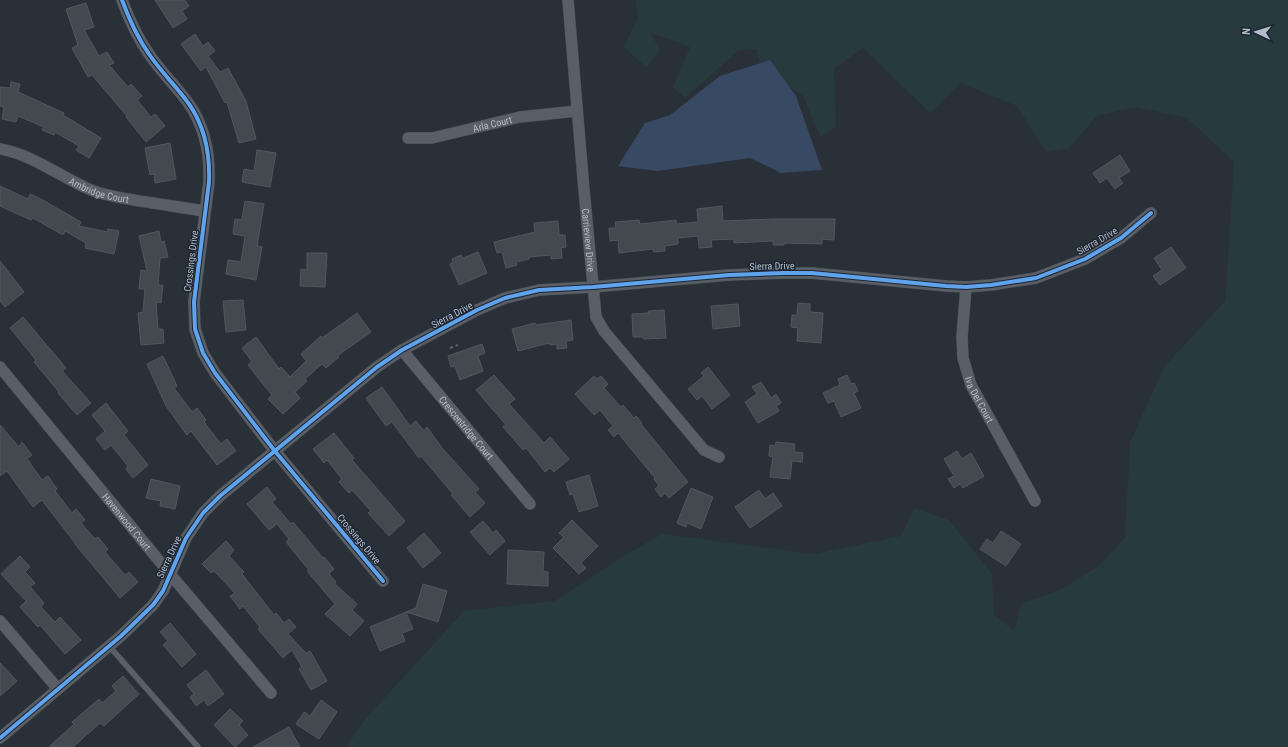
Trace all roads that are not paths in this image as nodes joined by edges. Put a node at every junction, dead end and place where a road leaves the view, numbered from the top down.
1 (122, 0) edge
2 (568, 0) edge
3 (577, 111) junction
4 (408, 138) dead end
5 (0, 150) edge
6 (205, 211) junction
7 (1151, 213) dead end
8 (593, 287) junction
9 (966, 287) junction
10 (402, 350) junction
11 (0, 367) edge
12 (274, 450) junction
13 (719, 457) dead end
14 (1035, 501) dead end
15 (530, 504) dead end
16 (170, 574) junction
17 (383, 581) dead end
18 (0, 621) edge
19 (109, 646) junction
20 (58, 689) junction
21 (271, 692) dead end
22 (0, 738) edge
23 (198, 747) edge

1 - 6 street, Crossings Drive
2 - 3 street, Carrieview Drive
3 - 4 street, Arla Court
3 - 8 street, Carrieview Drive
5 - 6 street, Ambridge Court
6 - 12 street, Crossings Drive
7 - 9 street, Sierra Drive
8 - 9 street, Sierra Drive
8 - 10 street, Sierra Drive
8 - 13 street, Carrieview Drive
9 - 14 street, Iva Del Court
10 - 12 street, Sierra Drive
10 - 15 street, Crescentridge Court
11 - 16 street, Havenwood Court
12 - 16 street, Sierra Drive
12 - 17 street, Crossings Drive
16 - 19 street, Sierra Drive
16 - 21 street, Havenwood Court
18 - 20 street
19 - 20 street, Sierra Drive
19 - 23 lane
20 - 22 street, Sierra Drive

